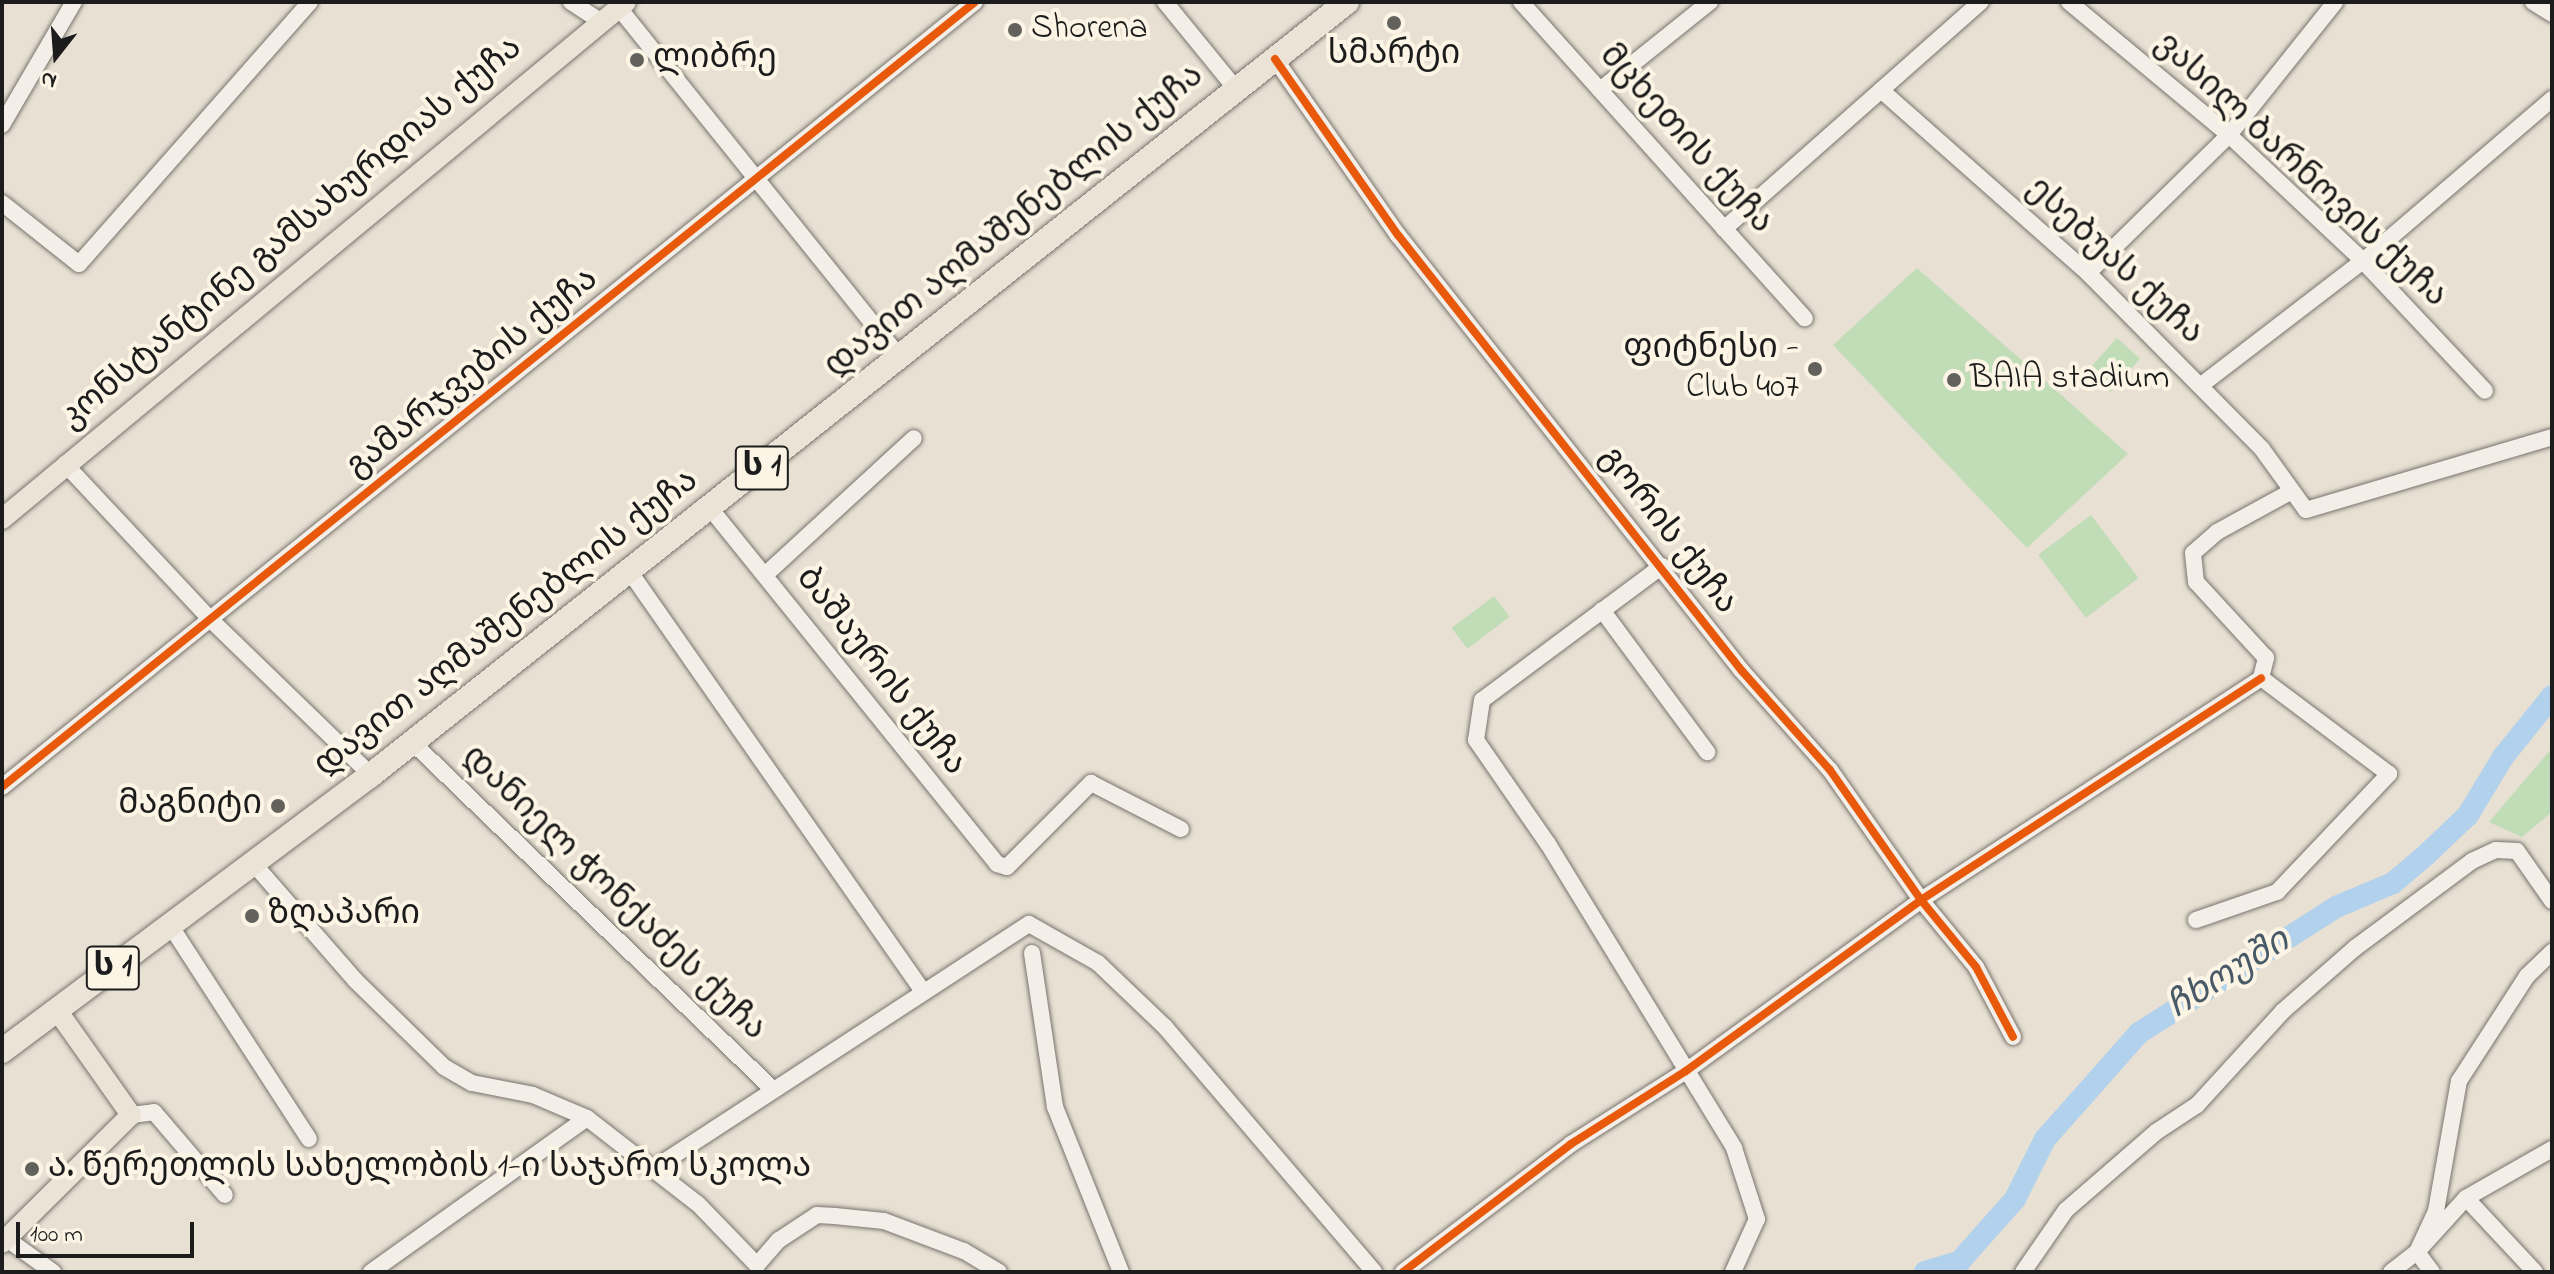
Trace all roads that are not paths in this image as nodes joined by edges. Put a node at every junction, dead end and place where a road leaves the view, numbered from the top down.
1 (74, 2) edge
2 (310, 2) edge
3 (571, 2) edge
4 (975, 2) edge
5 (1165, 2) edge
6 (1347, 2) edge
7 (1521, 2) edge
8 (1710, 2) edge
9 (1981, 2) edge
10 (2069, 2) edge
11 (2335, 2) edge
12 (2533, 2) edge
13 (622, 5) edge
14 (2552, 14) edge
15 (600, 21) junction
16 (1275, 59) junction
17 (1236, 89) junction
18 (1600, 90) junction
19 (1881, 90) junction
20 (2552, 99) edge
21 (2, 125) edge
22 (2229, 135) junction
23 (755, 182) junction
24 (2, 203) edge
25 (1724, 229) junction
26 (2363, 261) junction
27 (2088, 273) junction
28 (1805, 318) dead end
29 (900, 358) junction
30 (2200, 386) junction
31 (2485, 391) dead end
32 (2552, 437) edge
33 (914, 438) dead end
34 (65, 464) junction
35 (2292, 491) junction
36 (710, 508) junction
37 (2, 519) edge
38 (1662, 566) junction
39 (630, 572) junction
40 (765, 575) junction
41 (1602, 610) junction
42 (210, 619) junction
43 (2261, 678) junction
44 (413, 743) junction
45 (1707, 752) dead end
46 (371, 775) junction
47 (2, 787) edge
48 (1181, 829) dead end
49 (253, 863) junction
50 (1921, 900) junction
51 (2552, 901) edge
52 (2196, 920) dead end
53 (170, 925) junction
54 (2552, 952) edge
55 (1032, 953) dead end
56 (922, 990) junction
57 (57, 1010) junction
58 (2013, 1037) dead end
59 (2, 1051) edge
60 (1686, 1071) junction
61 (771, 1088) junction
62 (131, 1115) junction
63 (587, 1118) junction
64 (309, 1139) dead end
65 (2552, 1149) edge
66 (653, 1169) junction
67 (225, 1195) dead end
68 (2466, 1198) junction
69 (4, 1241) edge
70 (2417, 1252) junction
71 (754, 1268) edge
72 (53, 1272) edge
73 (371, 1272) edge
74 (999, 1272) edge
75 (1121, 1272) edge
76 (1374, 1272) edge
77 (1403, 1272) edge
78 (1733, 1272) edge
79 (2023, 1272) edge
80 (2391, 1272) edge
81 (2432, 1272) edge
82 (2535, 1272) edge

1 - 21 street
2 - 24 street
3 - 15 street
4 - 23 street, გამარჯვების ქუჩა
5 - 17 street
6 - 16 highway, დავით აღმაშენებლის ქუჩა / ს 1
7 - 18 street, მცხეთის ქუჩა
8 - 18 street
9 - 19 street
10 - 22 street, ვასილ ბარნოვის ქუჩა
11 - 22 street
12 - 14 street
13 - 15 main road, კონსტანტინე გამსახურდიას ქუჩა
13 - 23 street
15 - 34 main road, კონსტანტინე გამსახურდიას ქუჩა
16 - 17 highway, დავით აღმაშენებლის ქუჩა / ს 1
16 - 38 street, გორის ქუჩა
17 - 29 highway, დავით აღმაშენებლის ქუჩა / ს 1
18 - 25 street, მცხეთის ქუჩა
19 - 25 street
19 - 27 street, ესებუას ქუჩა
20 - 26 street
22 - 26 street, ვასილ ბარნოვის ქუჩა
22 - 27 street
23 - 29 street
23 - 42 street, გამარჯვების ქუჩა
25 - 28 street, მცხეთის ქუჩა
26 - 30 street
26 - 31 street, ვასილ ბარნოვის ქუჩა
27 - 30 street, ესებუას ქუჩა
29 - 36 highway, დავით აღმაშენებლის ქუჩა / ს 1
30 - 35 street, ესებუას ქუჩა
32 - 35 street, ესებუას ქუჩა
33 - 40 street
34 - 37 main road, კონსტანტინე გამსახურდიას ქუჩა
34 - 42 street
35 - 43 street
36 - 39 highway, დავით აღმაშენებლის ქუჩა / ს 1
36 - 40 street, ბაშაურის ქუჩა
38 - 41 street
38 - 50 street, გორის ქუჩა
39 - 44 highway, დავით აღმაშენებლის ქუჩა / ს 1
39 - 56 street
40 - 48 street, ბაშაურის ქუჩა
41 - 45 street
41 - 60 street
42 - 46 street
42 - 47 street, გამარჯვების ქუჩა
43 - 50 street
43 - 52 street
44 - 46 highway, დავით აღმაშენებლის ქუჩა / ს 1
44 - 61 street, დანიელ ჭონქაძეს ქუჩა
46 - 49 highway, დავით აღმაშენებლის ქუჩა / ს 1
49 - 53 highway, დავით აღმაშენებლის ქუჩა / ს 1
49 - 63 street
50 - 58 street, გორის ქუჩა
50 - 60 street
51 - 79 street
53 - 57 highway, დავით აღმაშენებლის ქუჩა / ს 1
53 - 64 street
54 - 70 street
55 - 75 street
56 - 61 street
56 - 76 street
57 - 59 highway, დავით აღმაშენებლის ქუჩა / ს 1
57 - 62 main road
60 - 77 street
60 - 78 street
61 - 66 street
62 - 67 street
62 - 69 main road
63 - 66 street
63 - 73 street
65 - 68 street
66 - 71 street
68 - 70 street
68 - 82 street
69 - 72 street
70 - 80 street
70 - 81 street
71 - 74 street

